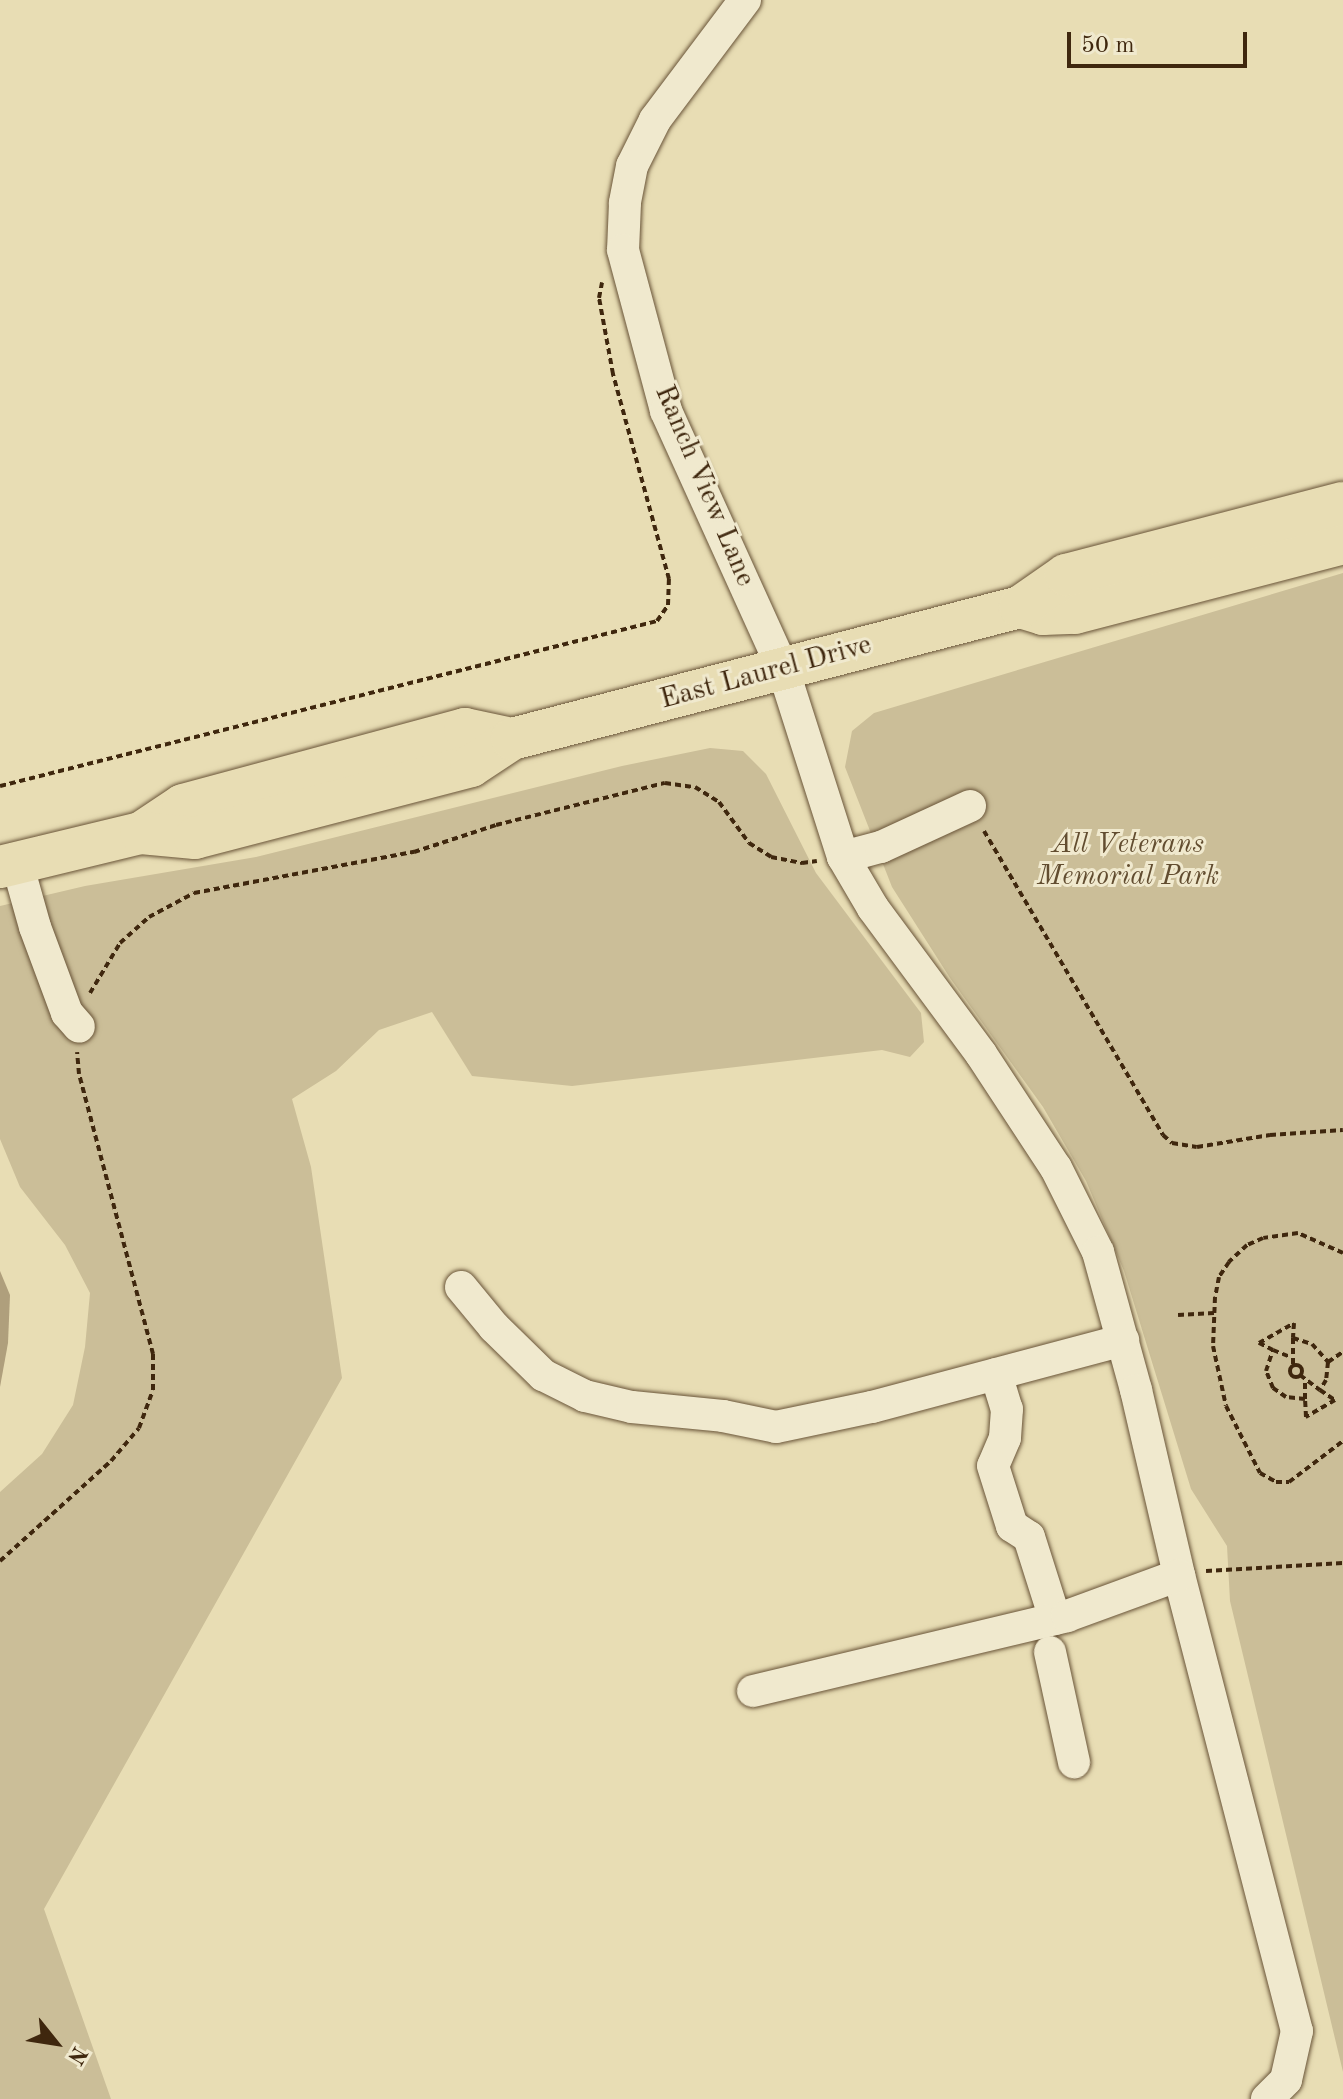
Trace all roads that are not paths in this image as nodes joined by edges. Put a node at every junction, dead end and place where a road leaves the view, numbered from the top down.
1 (745, 0) edge
2 (1343, 503) edge
3 (1343, 543) edge
4 (1020, 607) junction
5 (783, 669) junction
6 (970, 806) road end
7 (843, 857) junction
8 (8, 865) edge
9 (79, 1027) road end
10 (461, 1287) dead end
11 (1123, 1340) junction
12 (996, 1374) junction
13 (1179, 1575) junction
14 (1051, 1620) junction
15 (753, 1691) dead end
16 (1074, 1762) dead end
17 (1267, 2099) edge

1 - 5 street, Ranch View Lane
2 - 4 main road, East Laurel Drive
3 - 4 main road, East Laurel Drive
4 - 5 main road, East Laurel Drive
5 - 7 street, Ranch View Lane
5 - 8 main road, East Laurel Drive
6 - 7 street
7 - 11 street, Ranch View Lane
8 - 9 street
10 - 12 street
11 - 12 street
11 - 13 street, Ranch View Lane
12 - 14 street
13 - 14 street
13 - 17 street, Ranch View Lane
14 - 15 street
14 - 16 street

